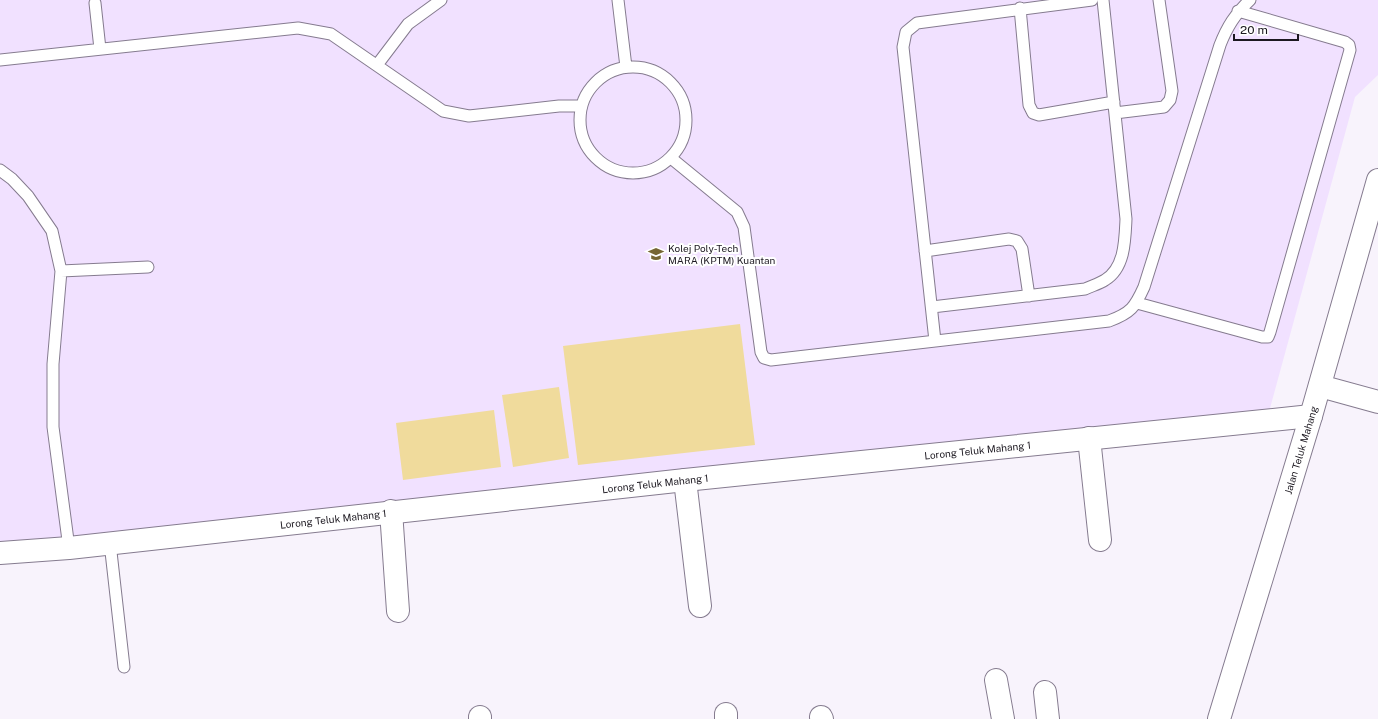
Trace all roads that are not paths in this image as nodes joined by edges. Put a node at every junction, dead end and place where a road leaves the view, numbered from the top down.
1 (440, 0) edge
2 (618, 0) edge
3 (1092, 0) edge
4 (1103, 0) edge
5 (1159, 0) edge
6 (1250, 0) edge
7 (95, 3) dead end
8 (1020, 8) junction
9 (1238, 11) junction
10 (100, 49) junction
11 (0, 60) edge
12 (377, 65) junction
13 (626, 67) junction
14 (581, 106) junction
15 (1114, 107) junction
16 (671, 158) junction
17 (0, 170) edge
18 (1378, 180) edge
19 (925, 251) junction
20 (148, 267) dead end
21 (61, 271) junction
22 (1029, 296) junction
23 (1137, 303) junction
24 (932, 308) junction
25 (935, 341) junction
26 (1320, 386) junction
27 (1378, 402) edge
28 (1311, 416) junction
29 (1089, 438) junction
30 (685, 480) junction
31 (391, 511) junction
32 (1100, 540) dead end
33 (110, 543) junction
34 (69, 548) junction
35 (0, 553) edge
36 (700, 606) dead end
37 (398, 610) dead end
38 (124, 667) dead end
39 (996, 680) dead end
40 (1045, 692) dead end
41 (1003, 719) edge
42 (1048, 719) edge
43 (1219, 719) edge

1 - 12 lane
2 - 13 lane
3 - 8 lane
4 - 15 lane
5 - 15 lane
6 - 9 lane
7 - 10 lane
8 - 15 lane
8 - 19 lane
9 - 23 lane
9 - 23 lane
10 - 11 lane
10 - 12 lane
12 - 14 lane
13 - 14 lane
13 - 16 lane
14 - 16 lane
15 - 22 lane
16 - 25 lane
17 - 21 lane
18 - 26 street, Jalan Teluk Mahang
19 - 22 lane
19 - 24 lane
20 - 21 lane
21 - 34 lane
22 - 24 lane
23 - 25 lane
24 - 25 lane
26 - 27 street
26 - 28 street, Jalan Teluk Mahang
28 - 29 street, Lorong Teluk Mahang 1
28 - 43 street, Jalan Teluk Mahang
29 - 30 street, Lorong Teluk Mahang 1
29 - 32 street
30 - 31 street, Lorong Teluk Mahang 1
30 - 36 street
31 - 33 street, Lorong Teluk Mahang 1
31 - 37 street
33 - 34 street, Lorong Teluk Mahang 1
33 - 38 lane
34 - 35 street, Lorong Teluk Mahang 1
39 - 41 street
40 - 42 street

